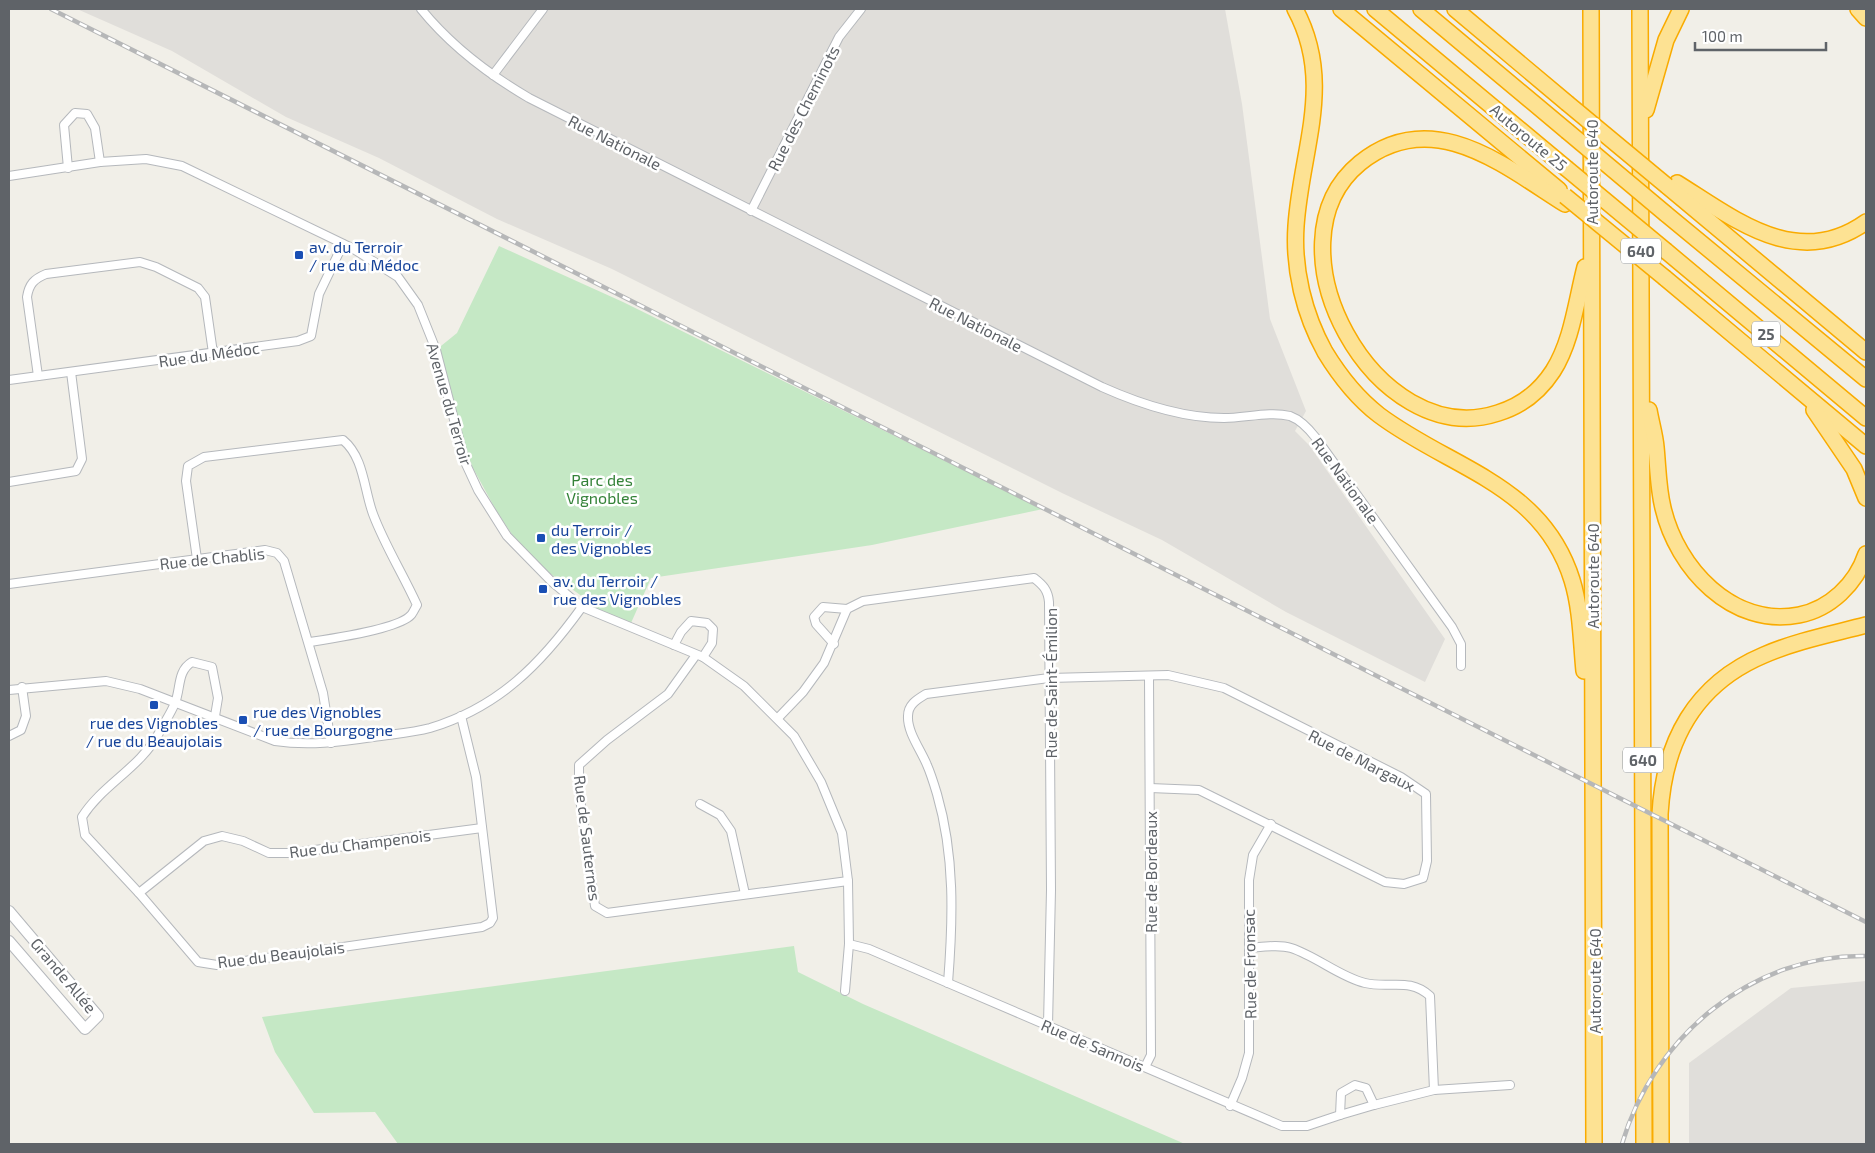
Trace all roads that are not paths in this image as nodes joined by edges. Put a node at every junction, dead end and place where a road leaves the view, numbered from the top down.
1 (420, 9) edge
2 (543, 9) edge
3 (861, 9) edge
4 (1295, 9) edge
5 (1341, 9) edge
6 (1375, 9) edge
7 (1421, 9) edge
8 (1454, 9) edge
9 (1640, 9) edge
10 (1681, 9) edge
11 (1858, 9) edge
12 (1590, 14) edge
13 (1866, 18) edge
14 (492, 75) junction
15 (1641, 126) junction
16 (100, 162) junction
17 (68, 168) junction
18 (9, 176) edge
19 (1667, 182) junction
20 (1565, 200) junction
21 (751, 210) junction
22 (1866, 222) edge
23 (343, 244) junction
24 (1591, 246) junction
25 (1866, 352) edge
26 (213, 353) junction
27 (70, 372) junction
28 (1642, 375) junction
29 (38, 376) junction
30 (1866, 379) edge
31 (9, 380) edge
32 (1804, 394) junction
33 (1866, 418) edge
34 (1866, 446) edge
35 (9, 482) edge
36 (1866, 498) edge
37 (1866, 554) edge
38 (197, 559) junction
39 (9, 584) edge
40 (582, 607) junction
41 (847, 609) junction
42 (1866, 625) edge
43 (310, 642) junction
44 (834, 644) junction
45 (674, 645) junction
46 (699, 656) junction
47 (1461, 666) dead end
48 (1149, 676) junction
49 (1048, 678) junction
50 (22, 688) junction
51 (9, 690) edge
52 (176, 702) junction
53 (215, 716) junction
54 (461, 716) junction
55 (778, 718) junction
56 (9, 736) edge
57 (331, 743) junction
58 (1593, 767) junction
59 (1150, 788) junction
60 (700, 804) dead end
61 (1272, 824) junction
62 (482, 828) junction
63 (848, 881) junction
64 (139, 893) junction
65 (744, 894) junction
66 (9, 911) edge
67 (9, 942) edge
68 (848, 944) junction
69 (1249, 948) junction
70 (948, 983) junction
71 (845, 991) dead end
72 (1048, 1025) junction
73 (1145, 1067) junction
74 (1510, 1085) dead end
75 (1434, 1090) junction
76 (1374, 1105) junction
77 (1230, 1106) junction
78 (1340, 1116) junction
79 (1594, 1144) edge
80 (1644, 1144) edge
81 (1661, 1144) edge

1 - 14 street, Rue Nationale
2 - 14 street
3 - 21 street, Rue des Cheminots
4 - 58 highway
5 - 20 highway
6 - 33 highway, Autoroute 25 / 25, bridge
7 - 30 highway, Autoroute 25 / 25, bridge
8 - 19 highway, bridge
9 - 15 highway, 640
10 - 15 highway
11 - 13 highway
12 - 24 highway, Autoroute 640
14 - 21 street, Rue Nationale
15 - 28 highway, 640
16 - 17 street, Avenue du Terroir
16 - 17 street
16 - 23 street, Avenue du Terroir
17 - 18 street, Avenue du Terroir
19 - 22 highway
19 - 25 highway
20 - 24 highway
20 - 32 highway, bridge
21 - 47 street, Rue Nationale
23 - 26 street, Rue du Médoc
23 - 40 street, Avenue du Terroir
24 - 58 highway, Autoroute 640
26 - 27 street, Rue du Médoc
26 - 29 street
27 - 29 street, Rue du Médoc
27 - 35 street
28 - 37 highway
28 - 80 highway, 640
29 - 31 street, Rue du Médoc
32 - 34 highway
32 - 36 highway
38 - 39 street, Rue de Chablis
38 - 43 street, Rue de Chablis
38 - 43 street
40 - 45 street, Avenue du Terroir
40 - 54 street
41 - 44 street
41 - 44 street
41 - 49 street, Rue de Saint-Émilion
42 - 81 highway
43 - 57 street, Rue de Chablis
44 - 55 street
45 - 46 street, Avenue du Terroir
45 - 46 street
46 - 55 street, Avenue du Terroir
46 - 65 street, Rue de Sauternes
48 - 49 street, Rue de Margaux
48 - 59 street, Rue de Bordeaux
48 - 61 street, Rue de Margaux
49 - 70 street, Rue de Margaux
49 - 72 street, Rue de Saint-Émilion
50 - 51 street
50 - 52 street
50 - 56 street
52 - 53 street
52 - 53 street, Rue du Beaujolais
52 - 64 street, Rue du Beaujolais
53 - 57 street
54 - 57 street
54 - 62 street, Rue du Beaujolais
55 - 63 street, Avenue du Terroir
58 - 79 highway, Autoroute 640
59 - 61 street, Rue de Margaux
59 - 73 street, Rue de Bordeaux
60 - 65 street
61 - 69 street, Rue de Fronsac
62 - 64 street, Rue du Champenois
62 - 64 street, Rue du Beaujolais
63 - 65 street, Rue de Sauternes
63 - 68 street, Avenue du Terroir
66 - 67 street, Grande Allée
68 - 70 street, Rue de Sannois
68 - 71 street, Avenue du Terroir
69 - 75 street
69 - 77 street, Rue de Fronsac
70 - 72 street, Rue de Sannois
72 - 73 street, Rue de Sannois
73 - 77 street, Rue de Sannois
74 - 75 street, Rue de Sannois
75 - 76 street, Rue de Sannois
76 - 78 street, Rue de Sannois
76 - 78 street
77 - 78 street, Rue de Sannois

